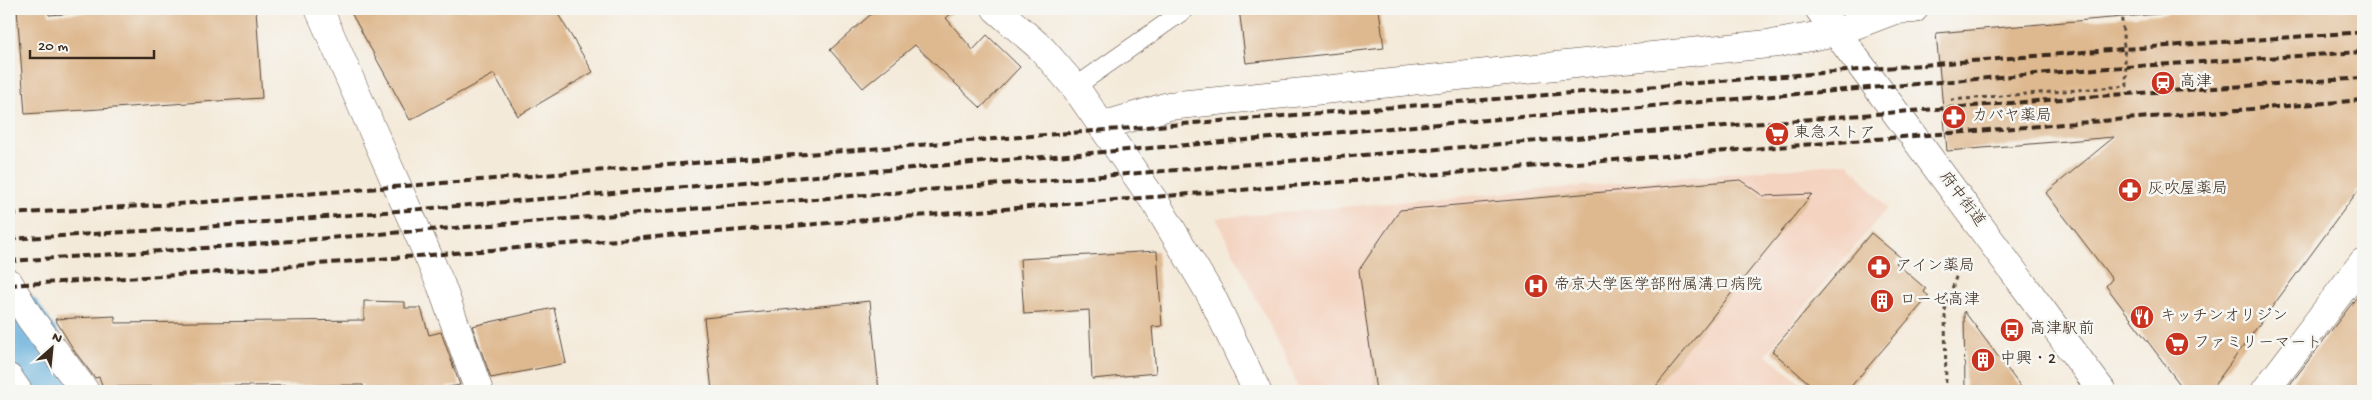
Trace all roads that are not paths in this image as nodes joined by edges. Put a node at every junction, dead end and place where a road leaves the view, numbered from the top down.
1 (319, 9) edge
2 (996, 9) edge
3 (1186, 9) edge
4 (1819, 9) edge
5 (1914, 9) edge
6 (1836, 32) junction
7 (1076, 87) junction
8 (1102, 126) junction
9 (2363, 262) edge
10 (9, 283) edge
11 (9, 378) edge
12 (18, 391) edge
13 (85, 391) edge
14 (479, 391) edge
15 (1257, 391) edge
16 (2102, 391) edge
17 (2265, 391) edge

1 - 14 main road
2 - 7 main road
3 - 7 lane
4 - 6 main road, 府中街道
5 - 6 main road
6 - 8 main road
6 - 16 main road, 府中街道
7 - 8 main road
8 - 15 main road
9 - 17 main road
10 - 13 main road
11 - 12 main road

